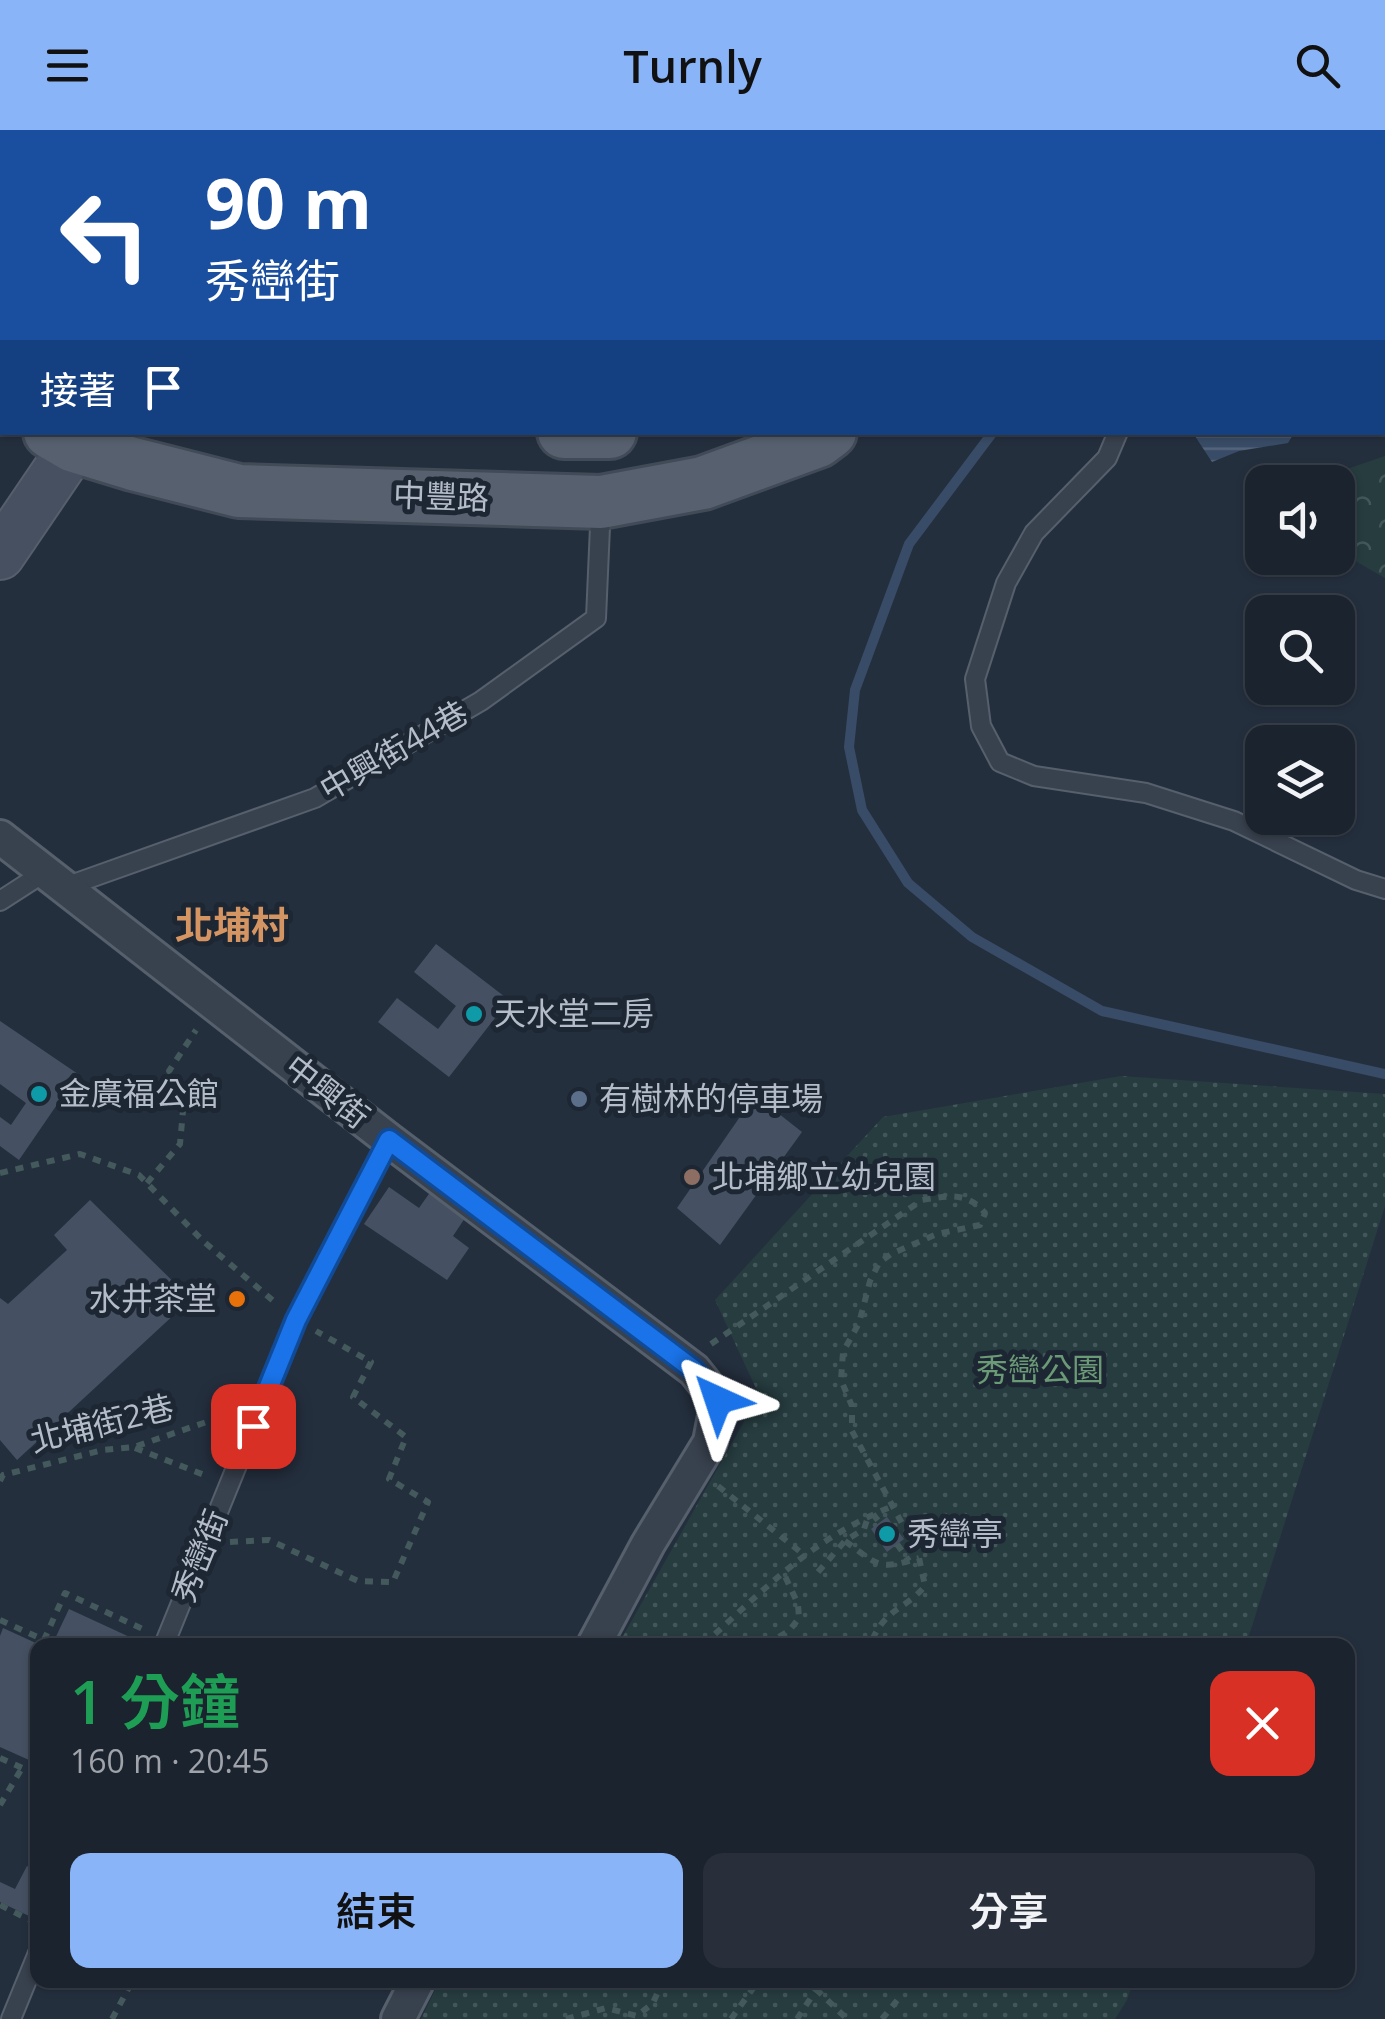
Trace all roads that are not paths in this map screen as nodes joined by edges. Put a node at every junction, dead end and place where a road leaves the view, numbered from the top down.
1 (826, 435) edge
2 (1117, 435) edge
3 (68, 437) edge
4 (601, 502) junction
5 (14, 506) edge
6 (0, 555) edge
7 (0, 837) edge
8 (55, 880) junction
9 (1385, 889) edge
10 (0, 901) edge
11 (389, 1140) junction
12 (167, 1638) edge
13 (598, 1638) edge
14 (30, 1973) edge
15 (414, 1988) edge
16 (11, 2019) edge
17 (398, 2019) edge

1 - 4 main road, 中豐路
2 - 9 lane
3 - 4 main road, 中豐路
3 - 5 street
4 - 8 lane, 中興街44巷
5 - 6 street
7 - 8 street, 中興街
8 - 10 lane
8 - 11 street, 中興街
11 - 12 lane, 秀巒街
11 - 13 street, 中興街
14 - 16 lane
15 - 17 street

